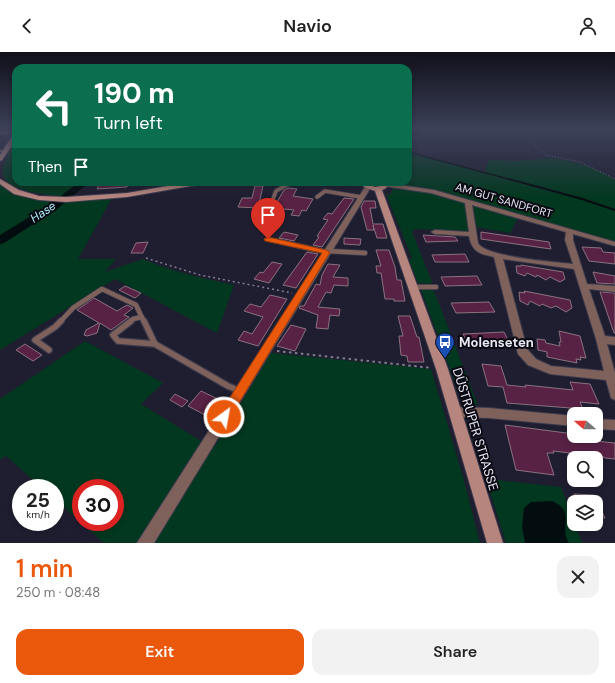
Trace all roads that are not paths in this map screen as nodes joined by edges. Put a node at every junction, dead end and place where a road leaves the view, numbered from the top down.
1 (0, 181) edge
2 (180, 186) edge
3 (285, 186) edge
4 (368, 186) edge
5 (369, 186) edge
6 (374, 186) edge
7 (383, 186) edge
8 (406, 186) edge
9 (317, 197) dead end
10 (361, 198) junction
11 (273, 199) dead end
12 (468, 201) junction
13 (570, 231) junction
14 (435, 232) dead end
15 (473, 234) junction
16 (268, 239) dead end
17 (615, 244) edge
18 (327, 251) junction
19 (365, 253) dead end
20 (498, 256) junction
21 (578, 267) junction
22 (584, 286) junction
23 (411, 287) junction
24 (436, 287) dead end
25 (615, 289) edge
26 (142, 317) junction
27 (601, 340) junction
28 (615, 341) edge
29 (155, 344) junction
30 (49, 350) dead end
31 (610, 376) junction
32 (240, 391) junction
33 (615, 395) edge
34 (456, 412) junction
35 (567, 420) edge
36 (603, 424) edge
37 (615, 425) edge
38 (145, 543) edge
39 (495, 543) edge

1 - 2 street
3 - 11 lane
4 - 10 street
5 - 23 street, DÜSTRUPER STRASSE
6 - 7 street
8 - 12 street, AM GUT SANDFORT
9 - 10 lane
10 - 18 street
12 - 13 street, AM GUT SANDFORT
12 - 15 street
13 - 17 street, AM GUT SANDFORT
13 - 21 street
14 - 15 street
15 - 20 street
16 - 18 lane
18 - 19 lane
18 - 32 street
20 - 21 street
20 - 31 street
21 - 22 street
22 - 25 street
22 - 27 street
23 - 24 lane
23 - 34 street, DÜSTRUPER STRASSE
26 - 29 lane
26 - 29 lane
26 - 30 lane
27 - 28 street
27 - 31 street
29 - 32 lane
31 - 33 street
32 - 38 street
34 - 35 street
34 - 39 street, DÜSTRUPER STRASSE
36 - 37 street

